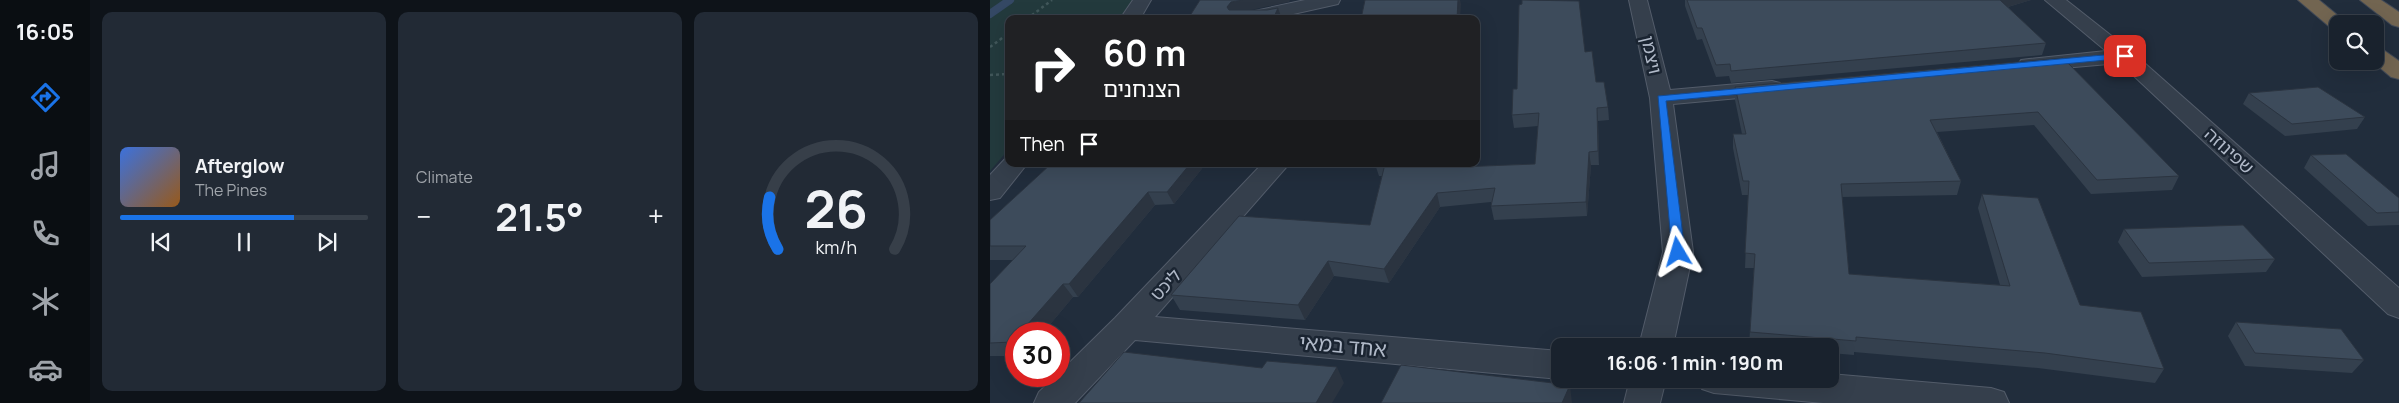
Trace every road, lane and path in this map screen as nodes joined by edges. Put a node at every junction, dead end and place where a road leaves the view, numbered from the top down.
1 (1052, 0) edge
2 (1142, 0) edge
3 (1638, 0) edge
4 (2054, 0) edge
5 (2307, 0) edge
6 (2369, 0) edge
7 (1329, 5) edge
8 (1032, 15) edge
9 (1133, 15) edge
10 (1268, 15) edge
11 (2329, 17) edge
12 (2399, 21) edge
13 (1005, 36) edge
14 (990, 47) edge
15 (2125, 56) junction
16 (2384, 60) edge
17 (2006, 67) edge
18 (2399, 72) edge
19 (1005, 74) edge
20 (990, 75) edge
21 (1789, 87) edge
22 (1661, 98) junction
23 (1011, 167) edge
24 (1273, 167) edge
25 (990, 192) edge
26 (2399, 306) edge
27 (1127, 327) junction
28 (1658, 338) edge
29 (1551, 364) edge
30 (1646, 388) edge
31 (1818, 388) edge
32 (1052, 403) edge
33 (1642, 403) edge
34 (1991, 403) edge

1 - 8 path
2 - 9 street
3 - 22 street, ויצמן
4 - 15 street, שפינוזה
5 - 11 highway
6 - 12 highway
7 - 10 street
13 - 14 path
15 - 17 street
15 - 26 street, שפינוזה
16 - 18 highway
19 - 20 path
21 - 22 street
22 - 28 street, ויצמן
23 - 25 street
24 - 27 street, ליכט
27 - 29 street, אחד במאי
27 - 32 street, ליכט
30 - 33 street
31 - 34 street

